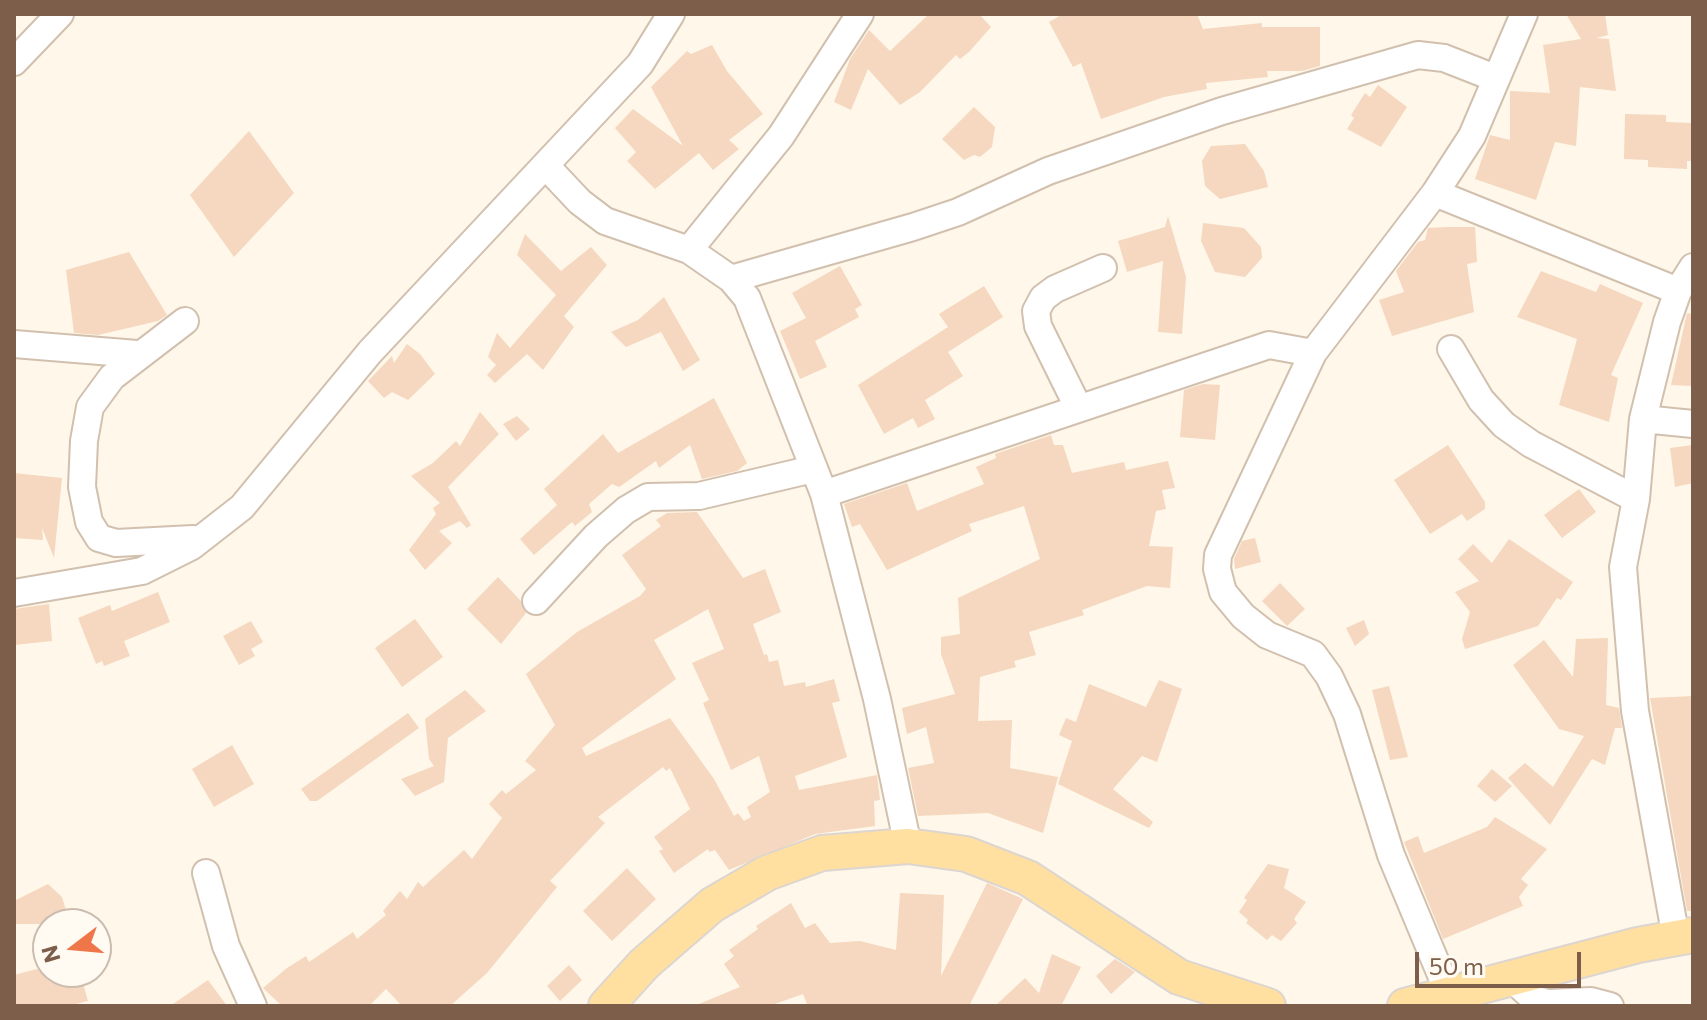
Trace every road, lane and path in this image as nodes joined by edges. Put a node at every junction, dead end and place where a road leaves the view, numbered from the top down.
1 (60, 14) edge
2 (671, 14) edge
3 (860, 14) edge
4 (1524, 14) edge
5 (14, 62) edge
6 (1495, 78) junction
7 (546, 166) junction
8 (1435, 193) junction
9 (689, 250) junction
10 (1693, 267) edge
11 (1103, 268) dead end
12 (731, 279) junction
13 (1678, 291) junction
14 (185, 321) dead end
15 (14, 344) edge
16 (1451, 349) dead end
17 (1313, 353) junction
18 (137, 354) junction
19 (1078, 407) junction
20 (1643, 419) junction
21 (1693, 424) edge
22 (813, 469) junction
23 (824, 494) junction
24 (1636, 499) junction
25 (201, 539) junction
26 (14, 593) edge
27 (536, 601) dead end
28 (908, 846) junction
29 (206, 873) dead end
30 (1684, 936) edge
31 (1511, 978) junction
32 (1449, 994) junction
33 (253, 1006) edge
34 (606, 1006) edge
35 (1268, 1006) edge
36 (1405, 1006) edge
37 (1610, 1006) edge

1 - 5 street
2 - 7 street
3 - 9 street
4 - 6 street
6 - 8 street
6 - 12 street
7 - 9 street
7 - 25 street
8 - 13 street
8 - 17 street
9 - 12 street
10 - 13 street
11 - 19 street
12 - 22 street
13 - 20 street
14 - 18 street
15 - 18 street
16 - 24 street
17 - 19 street
17 - 32 street
18 - 25 street
19 - 23 street
20 - 21 street
20 - 24 street
22 - 23 street
22 - 27 street
23 - 28 street
24 - 30 street
25 - 26 street
28 - 34 main road
28 - 35 main road
29 - 33 street
30 - 31 main road
31 - 32 main road
31 - 37 street
32 - 36 main road

